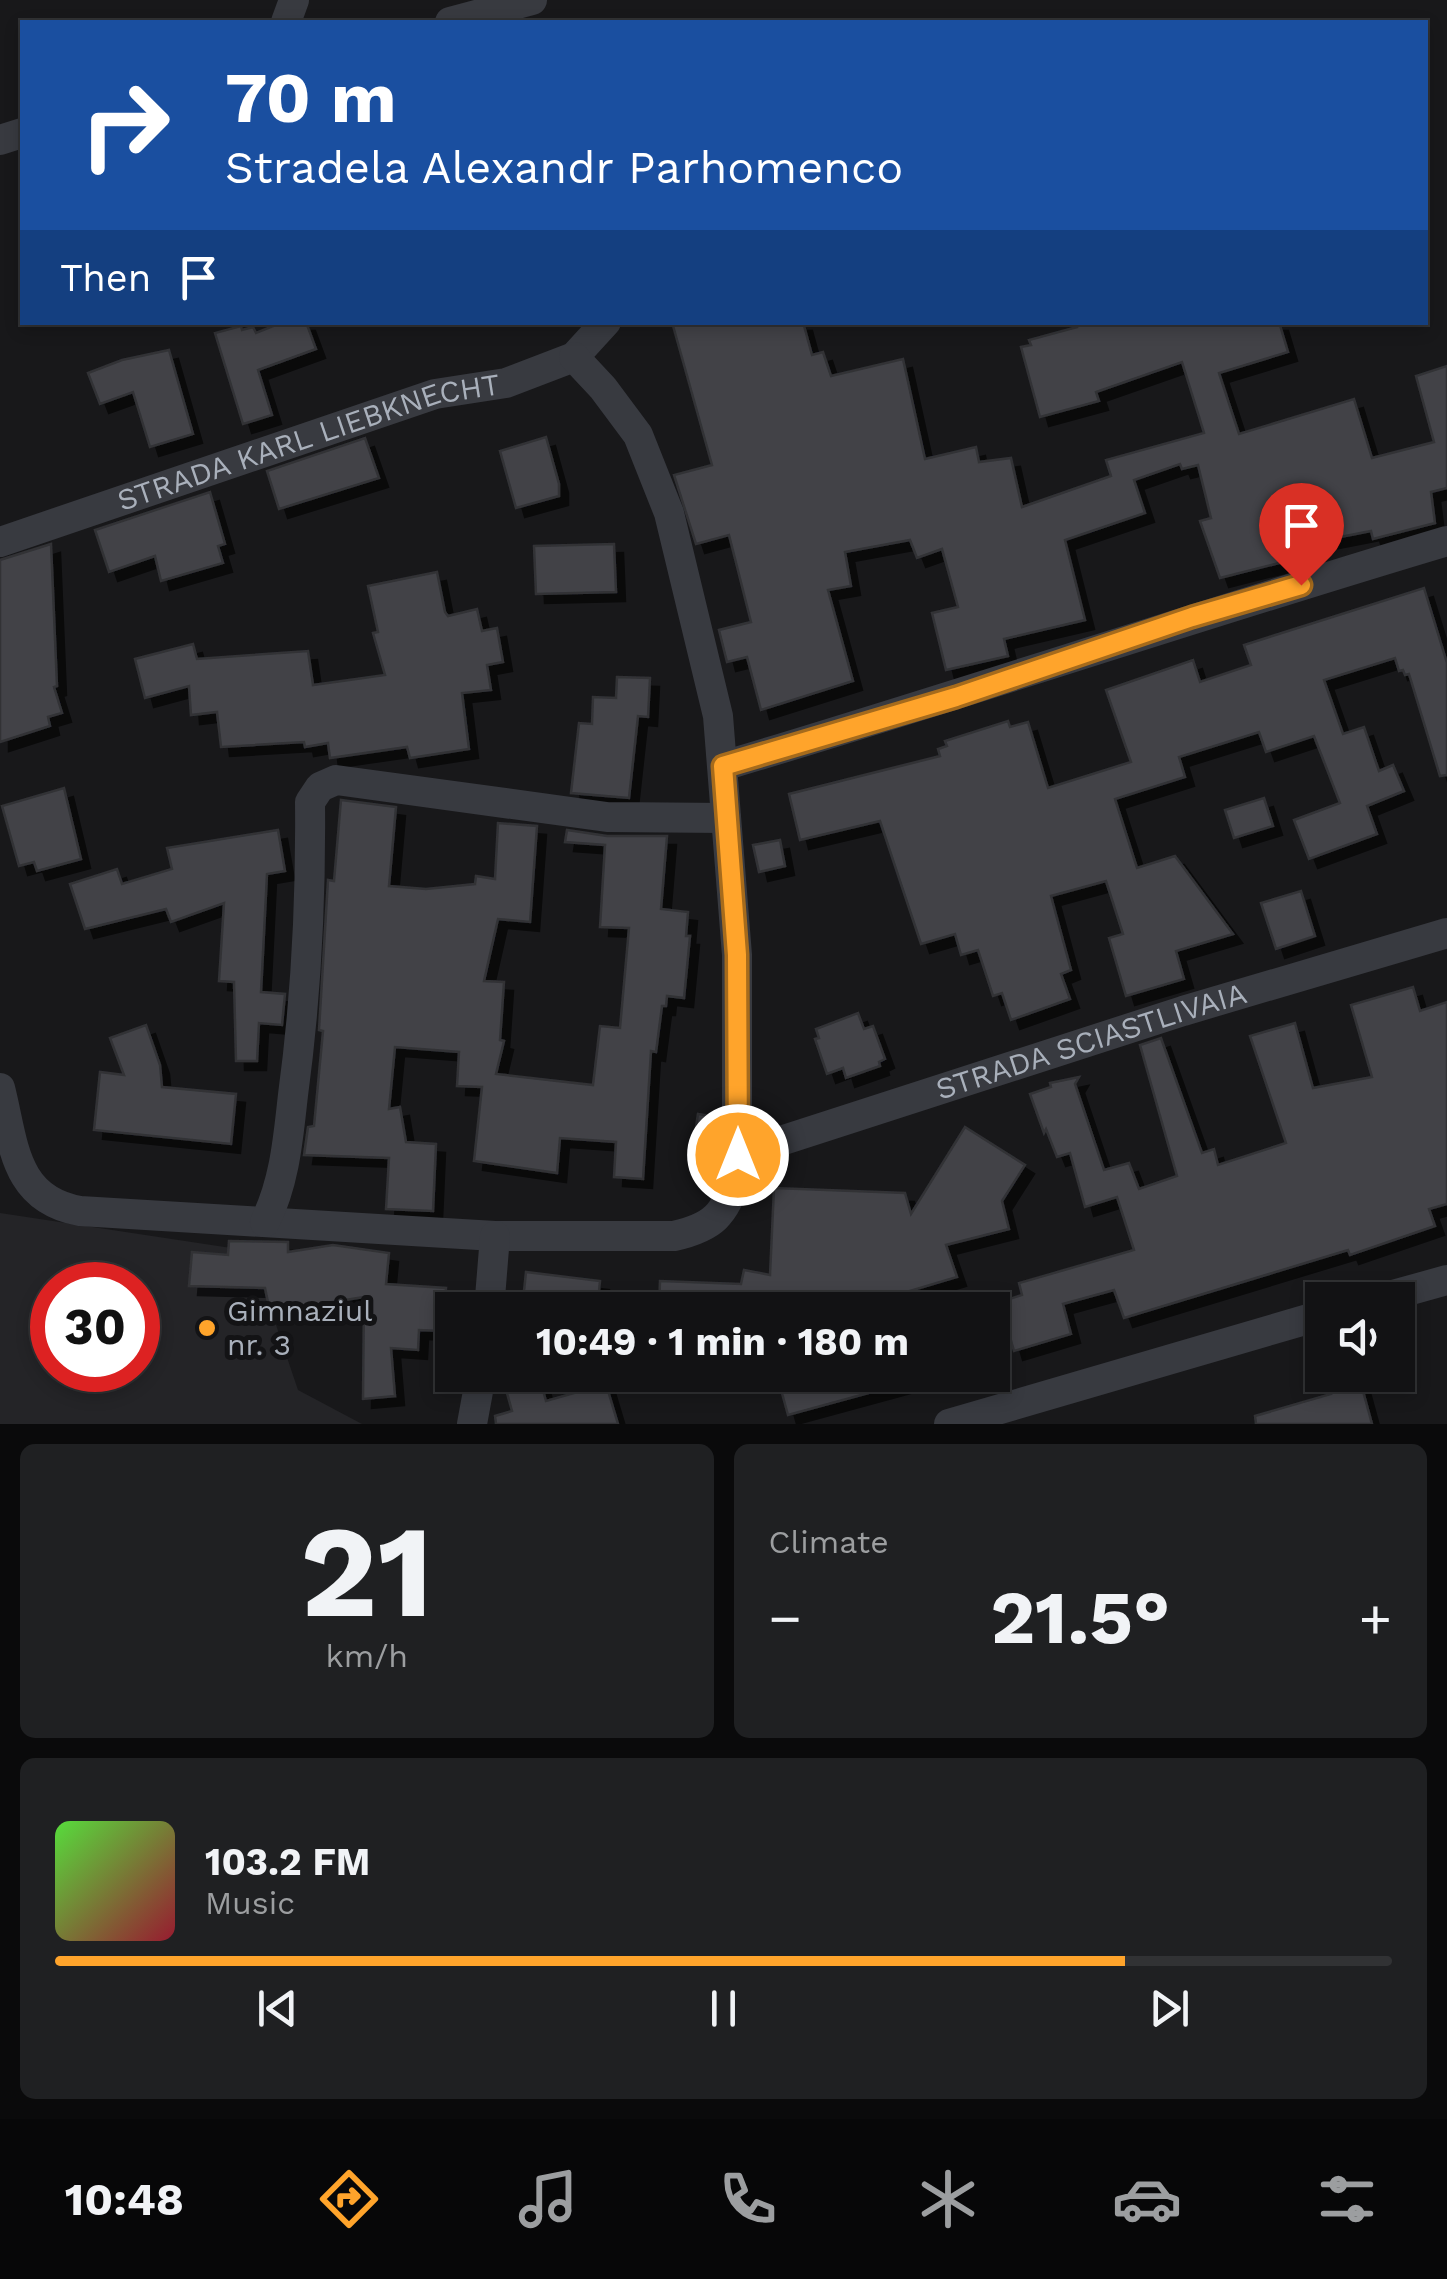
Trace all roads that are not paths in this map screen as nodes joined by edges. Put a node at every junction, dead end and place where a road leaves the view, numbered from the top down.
1 (532, 0) edge
2 (457, 20) edge
3 (603, 325) edge
4 (574, 357) junction
5 (1447, 541) edge
6 (0, 542) edge
7 (723, 766) junction
8 (726, 818) junction
9 (1447, 933) edge
10 (0, 1088) edge
11 (738, 1155) junction
12 (265, 1222) junction
13 (496, 1236) junction
14 (1447, 1280) edge
15 (1415, 1289) edge
16 (491, 1292) edge
17 (1305, 1320) edge
18 (478, 1392) edge
19 (472, 1424) edge
20 (950, 1424) edge

1 - 2 street
3 - 4 street, STRADA KARL LIEBKNECHT
4 - 6 street, STRADA KARL LIEBKNECHT
4 - 7 street
5 - 7 street
7 - 8 street
8 - 11 street
8 - 12 street
9 - 11 street, STRADA SCIASTLIVAIA
10 - 12 street
11 - 13 street
12 - 13 street
13 - 16 street
14 - 15 street
17 - 20 street
18 - 19 street

